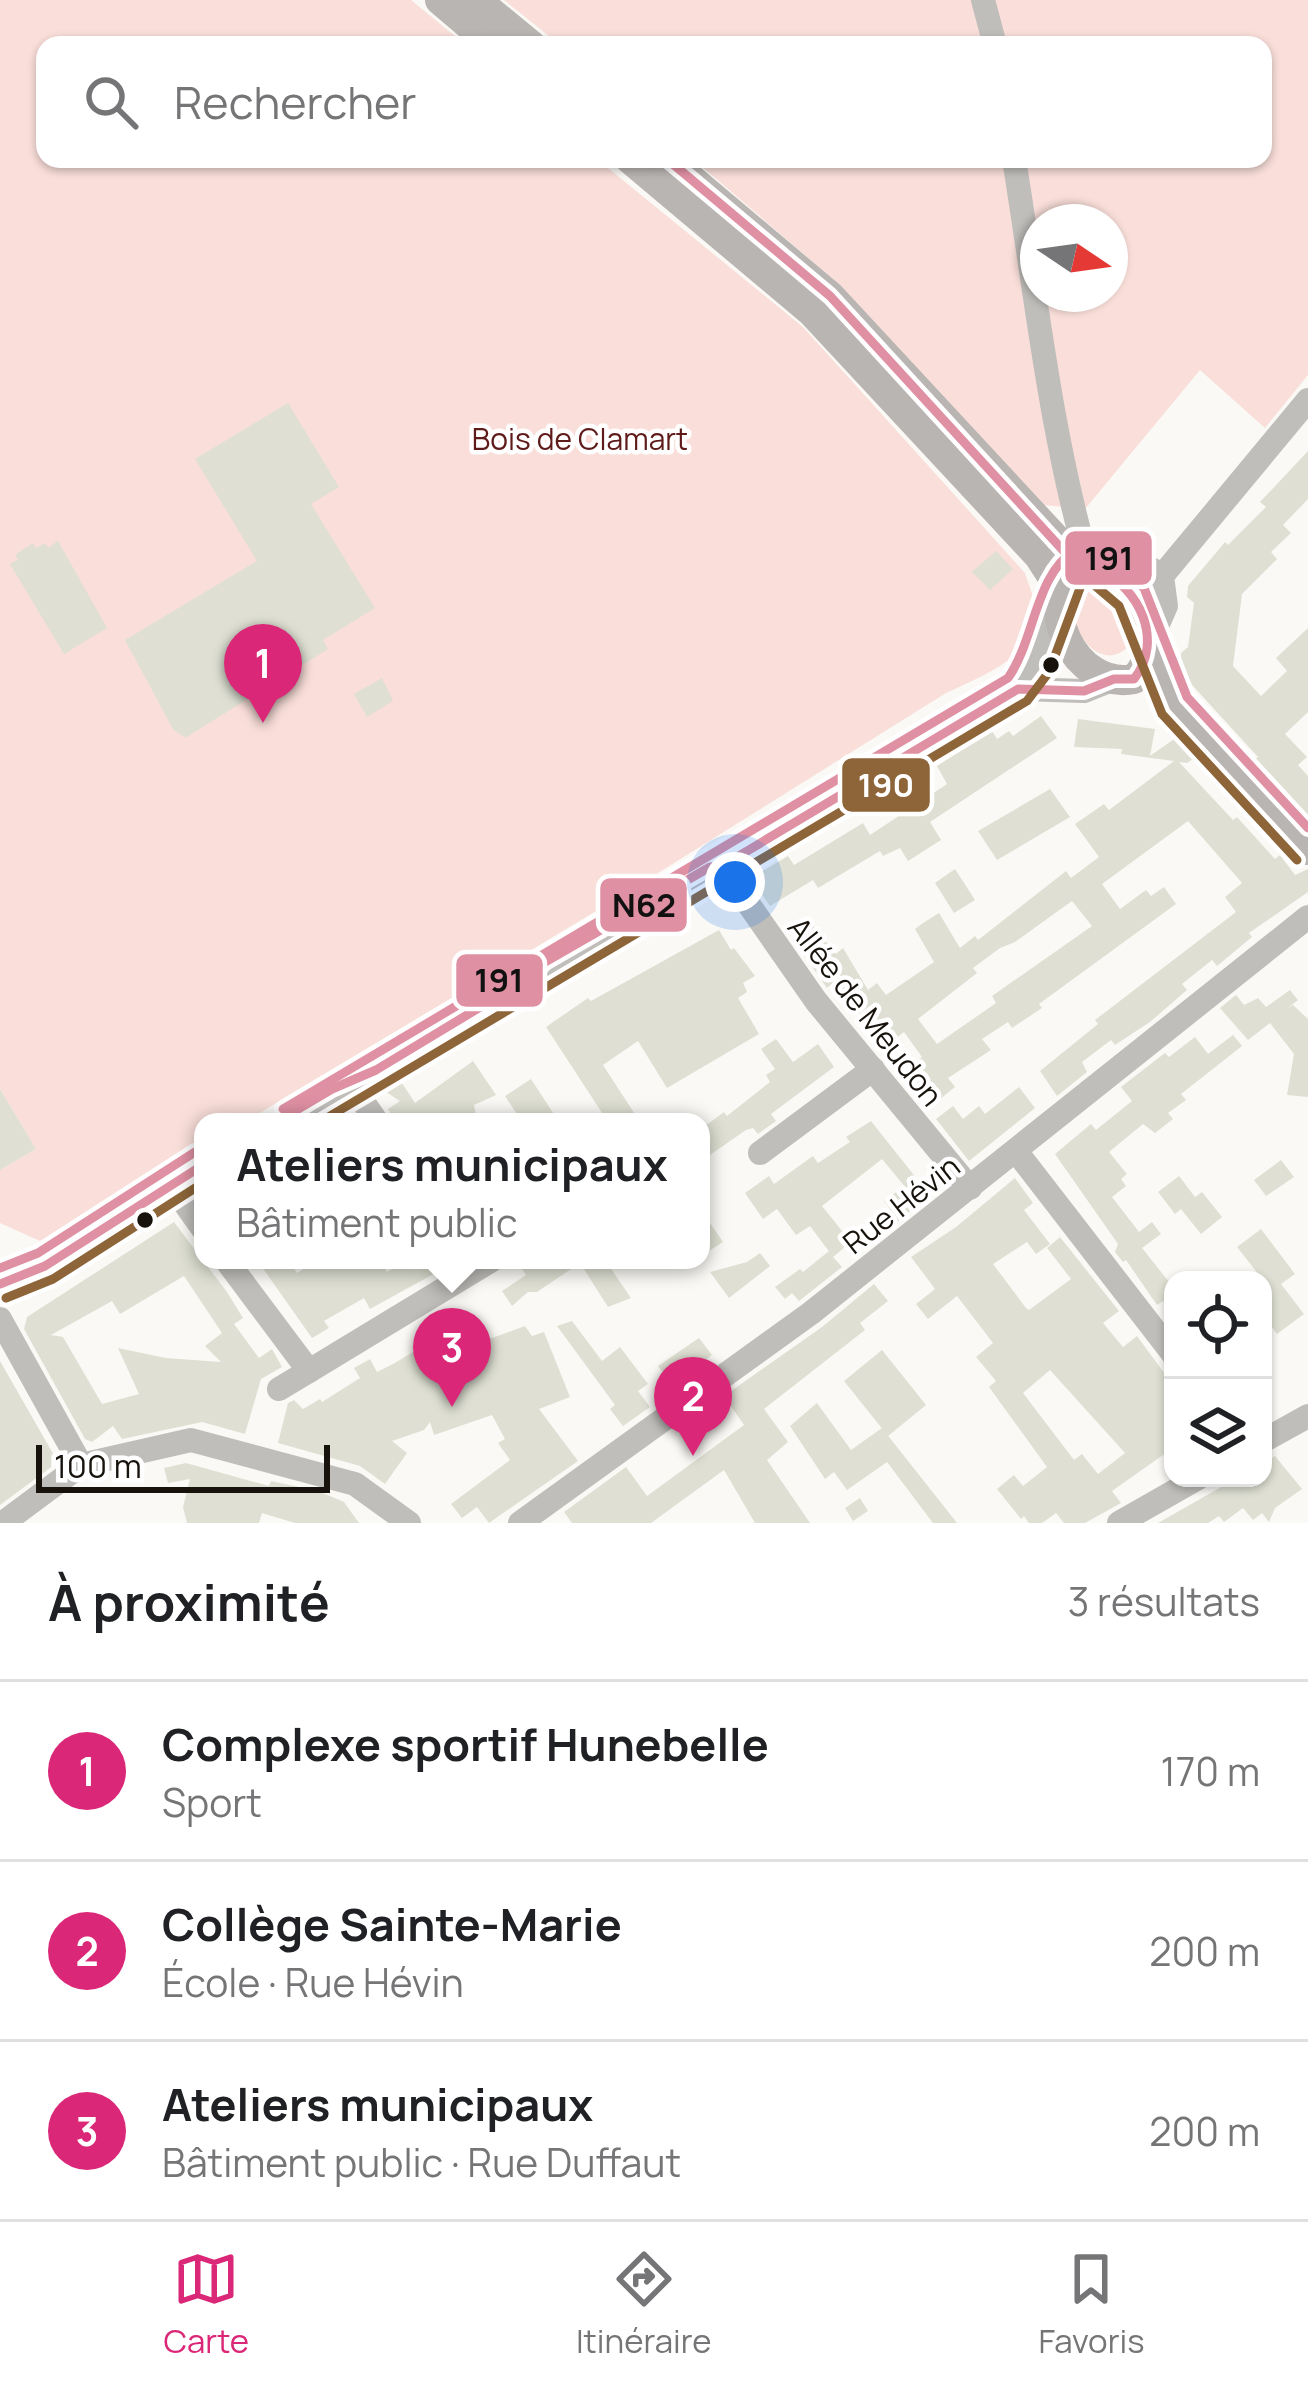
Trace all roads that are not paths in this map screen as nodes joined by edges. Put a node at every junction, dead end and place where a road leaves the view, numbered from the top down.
1 (440, 0) edge
2 (476, 0) edge
3 (982, 0) edge
4 (483, 36) edge
5 (520, 36) edge
6 (992, 36) edge
7 (640, 168) edge
8 (678, 168) edge
9 (1015, 168) edge
10 (1308, 400) edge
11 (1300, 427) edge
12 (1089, 566) junction
13 (1162, 576) junction
14 (1059, 598) junction
15 (1151, 647) junction
16 (1119, 680) junction
17 (1018, 688) junction
18 (1174, 705) junction
19 (1308, 850) edge
20 (722, 866) junction
21 (1308, 917) edge
22 (873, 1069) junction
23 (352, 1084) junction
24 (291, 1113) edge
25 (305, 1113) edge
26 (371, 1113) edge
27 (1016, 1151) junction
28 (760, 1154) dead end
29 (194, 1172) edge
30 (194, 1180) edge
31 (174, 1188) junction
32 (970, 1188) junction
33 (194, 1216) edge
34 (233, 1269) edge
35 (469, 1269) edge
36 (0, 1284) edge
37 (0, 1319) edge
38 (1164, 1342) edge
39 (308, 1371) junction
40 (280, 1389) dead end
41 (1308, 1416) edge
42 (1272, 1437) edge
43 (75, 1469) junction
44 (1182, 1487) edge
45 (3, 1523) edge
46 (409, 1523) edge
47 (520, 1523) edge
48 (1119, 1523) edge

1 - 4 main road
2 - 5 main road
3 - 6 street
7 - 14 main road
8 - 12 main road
9 - 12 street
10 - 11 street
11 - 13 street
12 - 13 street
12 - 14 main road
12 - 15 main road
13 - 15 street
14 - 16 main road
14 - 17 street
15 - 16 main road
15 - 18 main road
16 - 17 street
16 - 18 main road
17 - 20 street
18 - 19 main road
20 - 22 street, Allée de Meudon
20 - 23 street
21 - 27 street, Rue Hévin
22 - 28 street
22 - 32 street, Allée de Meudon
23 - 24 street
23 - 25 street
23 - 26 street
27 - 32 street, Rue Hévin
27 - 38 street
29 - 31 street
30 - 31 street
31 - 33 street
31 - 36 street
32 - 47 street, Rue Hévin
34 - 39 street
35 - 39 street
37 - 43 street
39 - 40 street
41 - 42 street
43 - 45 street
43 - 46 street
44 - 48 street

